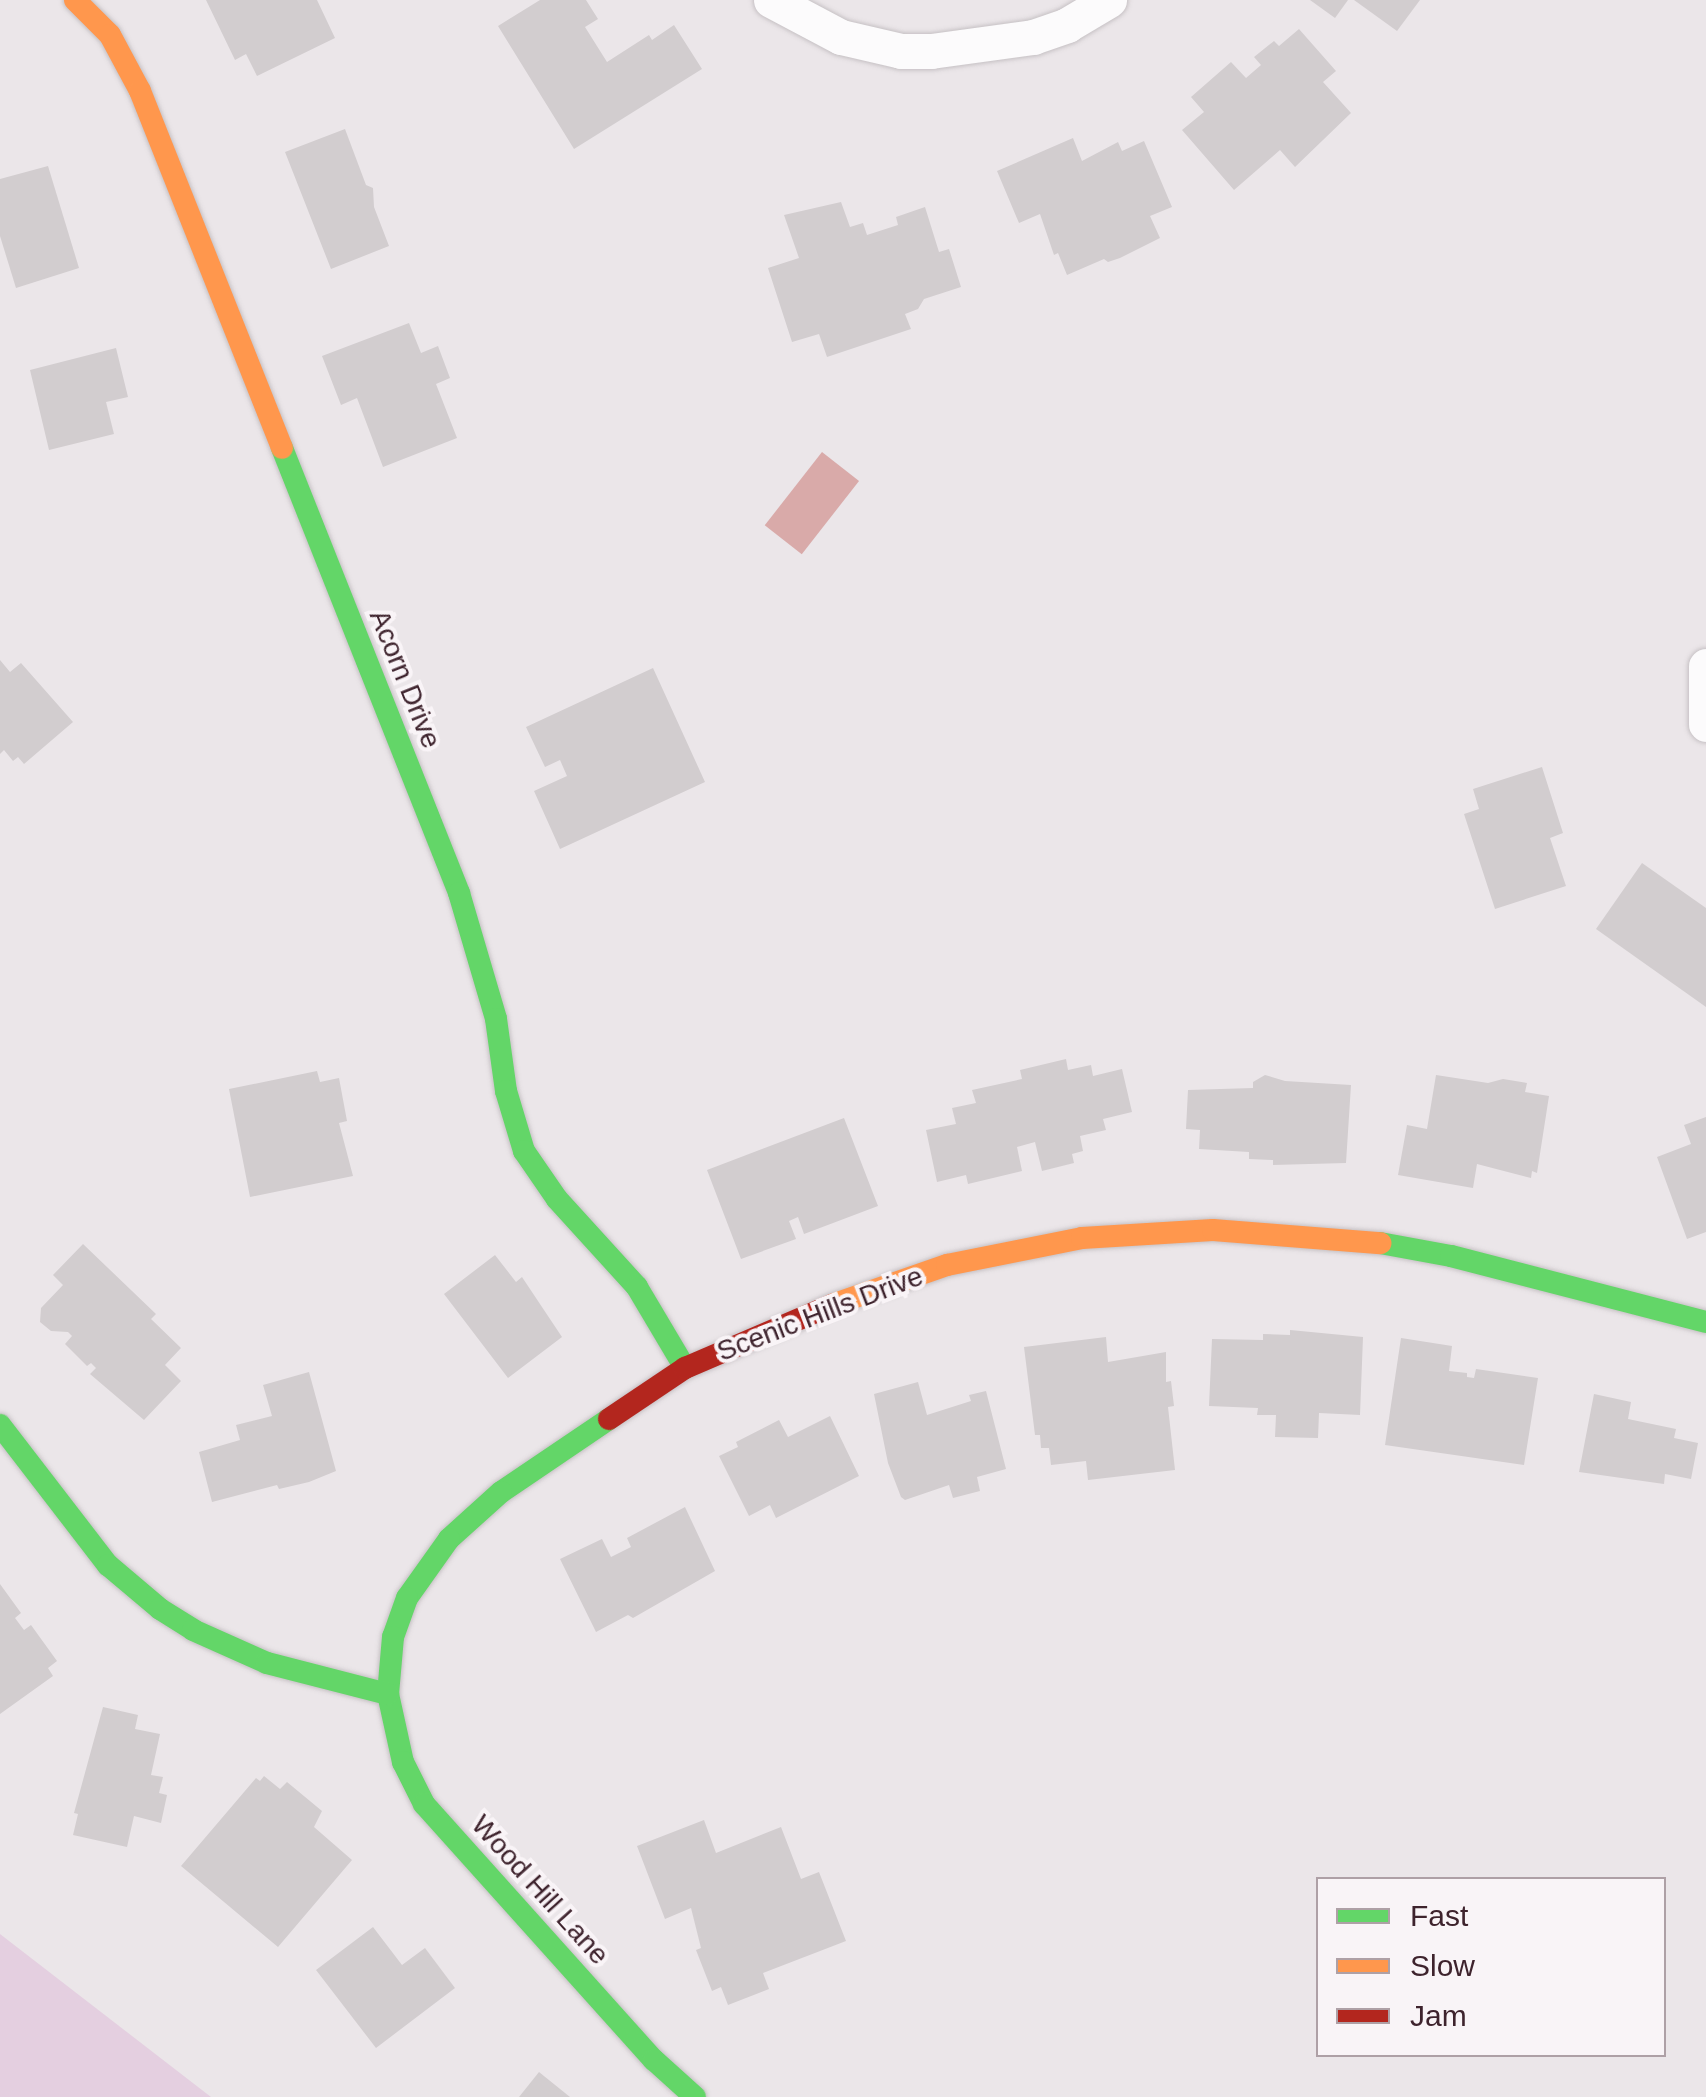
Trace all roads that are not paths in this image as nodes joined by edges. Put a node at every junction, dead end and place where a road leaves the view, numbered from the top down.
1 (75, 0) edge
2 (771, 0) edge
3 (1108, 0) edge
4 (1706, 666) edge
5 (1706, 724) edge
6 (1706, 1322) edge
7 (685, 1368) junction
8 (0, 1425) edge
9 (388, 1694) junction
10 (695, 2097) edge

1 - 7 street, Acorn Drive
2 - 3 street
4 - 5 street
6 - 7 street, Scenic Hills Drive
7 - 9 street, Scenic Hills Drive
8 - 9 street
9 - 10 street, Wood Hill Lane

